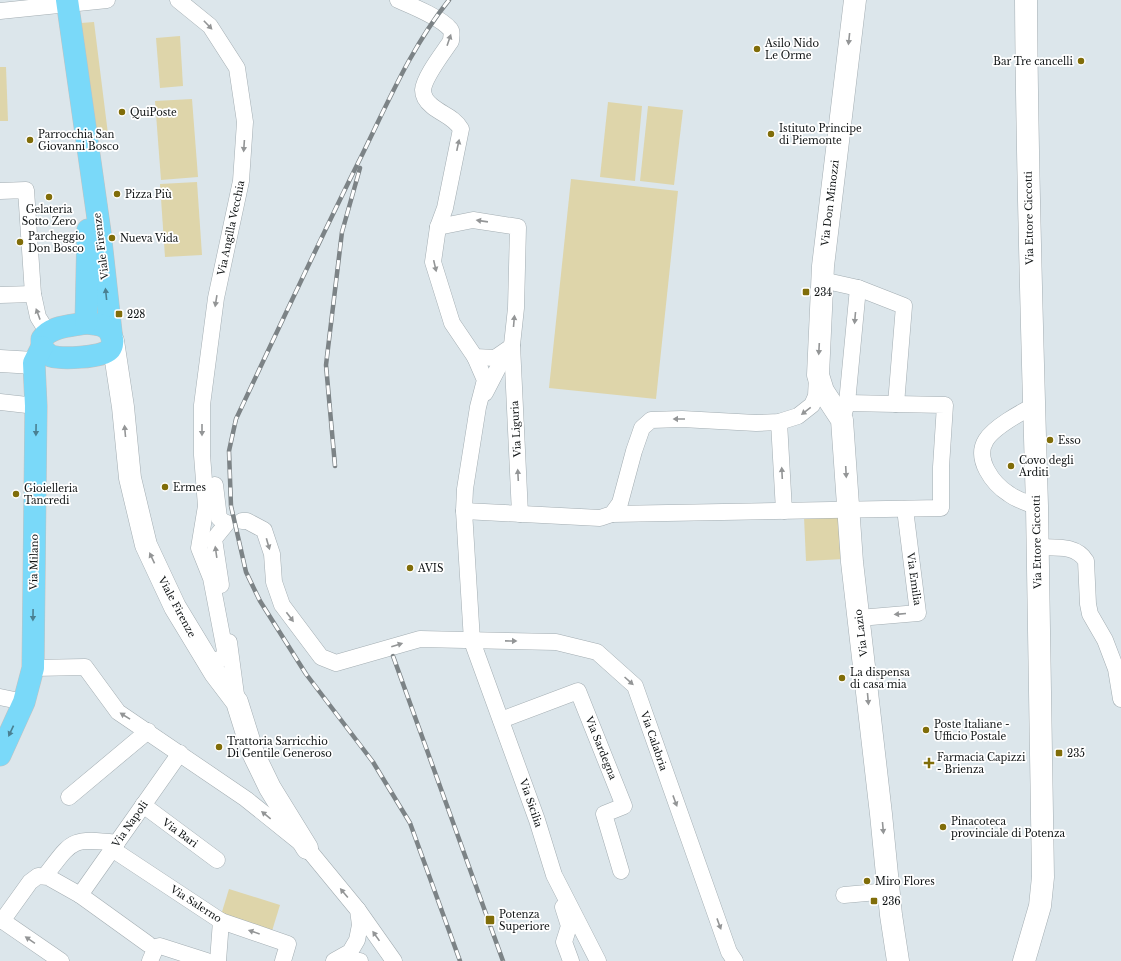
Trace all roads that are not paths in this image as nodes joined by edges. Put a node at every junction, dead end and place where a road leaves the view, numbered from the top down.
1 (107, 0) edge
2 (178, 0) edge
3 (398, 0) edge
4 (855, 0) edge
5 (1026, 0) edge
6 (68, 2) edge
7 (0, 11) edge
8 (90, 159) junction
9 (0, 191) edge
10 (438, 227) junction
11 (822, 280) junction
12 (858, 288) junction
13 (33, 294) junction
14 (0, 295) edge
15 (822, 310) joint
16 (86, 323) junction
17 (112, 337) junction
18 (512, 345) junction
19 (44, 350) junction
20 (475, 357) junction
21 (0, 361) edge
22 (818, 375) junction
23 (0, 402) edge
24 (896, 404) junction
25 (36, 406) junction
26 (1033, 406) junction
27 (478, 407) junction
28 (845, 411) junction
29 (779, 422) junction
30 (202, 455) junction
31 (1037, 507) junction
32 (904, 509) junction
33 (848, 510) junction
34 (464, 511) junction
35 (784, 512) junction
36 (520, 514) junction
37 (606, 516) junction
38 (231, 522) junction
39 (1037, 547) junction
40 (859, 618) junction
41 (472, 641) junction
42 (206, 658) junction
43 (33, 668) junction
44 (0, 697) edge
45 (1121, 699) edge
46 (24, 702) junction
47 (237, 702) junction
48 (501, 720) junction
49 (148, 730) junction
50 (180, 753) junction
51 (0, 755) edge
52 (69, 797) dead end
53 (143, 805) junction
54 (114, 846) junction
55 (307, 848) junction
56 (217, 860) dead end
57 (621, 871) dead end
58 (554, 875) junction
59 (45, 876) junction
60 (888, 891) junction
61 (80, 895) junction
62 (844, 895) dead end
63 (358, 910) junction
64 (1, 920) edge
65 (221, 921) junction
66 (148, 944) dead end
67 (336, 960) edge
68 (61, 961) edge
69 (150, 961) edge
70 (207, 961) edge
71 (218, 961) edge
72 (283, 961) edge
73 (360, 961) edge
74 (394, 961) edge
75 (571, 961) edge
76 (598, 961) edge
77 (735, 961) edge
78 (898, 961) edge
79 (1024, 961) edge

1 - 6 street
2 -> 30 street, Via Angilla Vecchia
10 -> 3 street
4 -> 11 main road, Via Don Minozzi
5 - 26 main road, Via Ettore Ciccotti
6 - 7 street
6 - 8 main road, Viale Firenze
8 - 16 main road, Viale Firenze
17 -> 8 main road, Viale Firenze
9 - 13 street
18 -> 10 street, Via Liguria
10 -> 20 street
11 - 12 street
11 - 15 main road, Via Don Minozzi
12 - 24 street
12 -> 28 street
13 - 14 street
19 -> 13 street
15 -> 22 main road, Via Lazio
16 - 17 main road
16 - 19 main road
17 - 19 main road
42 -> 17 main road, Viale Firenze
18 - 20 street
18 - 27 street
36 -> 18 street, Via Liguria
19 - 21 main road
19 - 25 main road, Via Milano
20 - 27 street
22 - 28 main road, Via Lazio
22 -> 29 street
23 - 25 street
24 - 28 street
24 - 32 street
25 -> 43 main road, Via Milano
26 - 31 main road, Via Ettore Ciccotti
26 - 31 street
27 - 34 street, Via Sicilia
28 -> 33 main road, Via Lazio
35 -> 29 street
29 -> 37 street
30 - 38 street, Via Angilla Vecchia
30 - 42 street, Via Angilla Vecchia
31 - 39 main road, Via Ettore Ciccotti
32 - 33 street
32 -> 40 street, Via Emilia
33 - 35 street
33 - 40 main road, Via Lazio
34 - 36 street
34 - 41 street, Via Sicilia
35 - 37 street
36 - 37 street
38 -> 41 street, Via Calabria
47 -> 38 street
39 - 45 street
39 - 79 main road, Via Ettore Ciccotti
40 -> 60 main road, Via Lazio
41 - 48 street, Via Sicilia
41 -> 77 street, Via Calabria
42 - 47 main road, Viale Firenze
43 - 46 main road, Via Milano
49 -> 43 street
44 - 46 street
46 -> 51 main road, Via Milano
47 - 55 main road, Viale Firenze
48 - 57 street, Via Sardegna
48 - 58 street, Via Sicilia
49 - 50 street
49 - 52 street
50 - 53 street, Via Napoli
55 -> 50 street
53 - 54 street, Via Napoli
53 - 56 street, Via Bari
54 - 59 street, Via Salerno
54 - 61 street, Via Napoli
54 - 65 street, Via Salerno
63 -> 55 street
58 - 75 street
58 - 76 street, Via Sicilia
59 - 61 street
59 - 64 street
60 - 62 street
60 - 78 main road, Via Lazio
61 - 66 street
63 - 67 street
74 -> 63 street
68 -> 64 street
65 - 71 street
72 -> 65 street, Via Salerno
67 - 73 street
69 - 70 street

